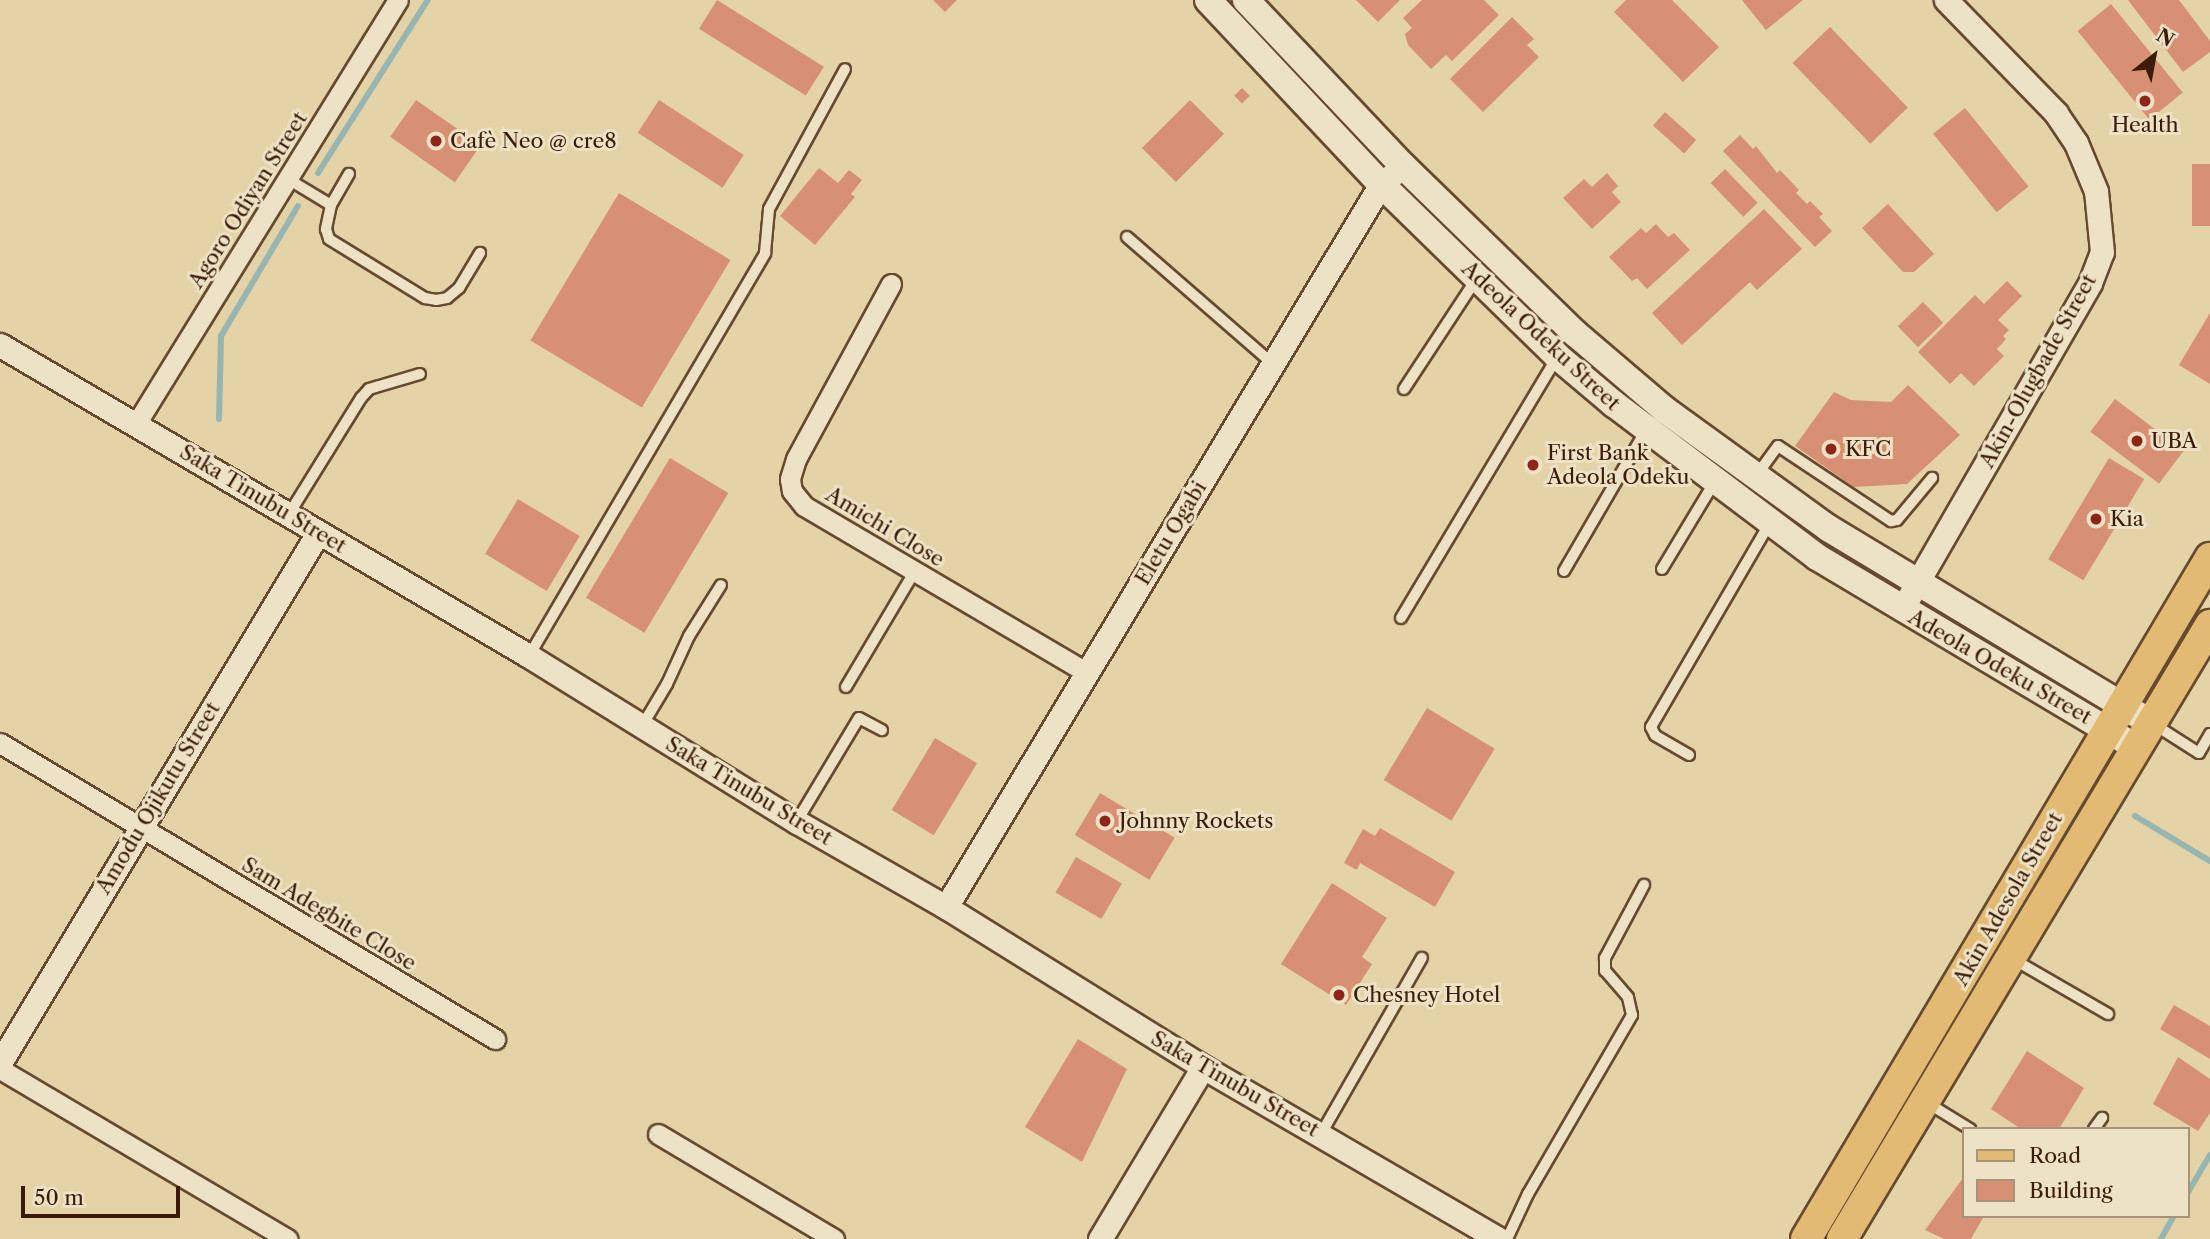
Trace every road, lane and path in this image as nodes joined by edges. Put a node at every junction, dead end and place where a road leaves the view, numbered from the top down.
1 (398, 0) edge
2 (1208, 0) edge
3 (1946, 0) edge
4 (1249, 19) edge
5 (845, 69) dead end
6 (1402, 166) junction
7 (349, 174) dead end
8 (288, 179) junction
9 (1381, 184) junction
10 (331, 205) junction
11 (1127, 237) dead end
12 (480, 253) dead end
13 (1477, 278) junction
14 (891, 284) dead end
15 (0, 345) edge
16 (1557, 356) junction
17 (1273, 364) junction
18 (420, 374) dead end
19 (1404, 389) dead end
20 (136, 424) junction
21 (1646, 430) junction
22 (1756, 477) junction
23 (1932, 478) dead end
24 (1715, 481) junction
25 (289, 514) junction
26 (1769, 524) junction
27 (318, 533) junction
28 (2210, 558) edge
29 (1662, 569) dead end
30 (915, 571) junction
31 (1564, 571) dead end
32 (1918, 583) junction
33 (721, 585) dead end
34 (1902, 609) junction
35 (1401, 618) dead end
36 (2210, 625) edge
37 (529, 656) junction
38 (1087, 673) junction
39 (846, 687) dead end
40 (2114, 717) junction
41 (642, 726) junction
42 (882, 730) dead end
43 (2210, 734) edge
44 (2144, 735) junction
45 (0, 743) edge
46 (1689, 755) dead end
47 (797, 822) junction
48 (139, 828) junction
49 (1644, 885) dead end
50 (946, 907) junction
51 (2009, 957) junction
52 (1422, 958) dead end
53 (2108, 1014) dead end
54 (495, 1040) dead end
55 (0, 1063) edge
56 (1203, 1067) junction
57 (0, 1069) edge
58 (1925, 1102) junction
59 (2102, 1118) dead end
60 (1967, 1127) edge
61 (2095, 1127) edge
62 (658, 1134) dead end
63 (1321, 1134) junction
64 (287, 1239) edge
65 (834, 1239) edge
66 (1100, 1239) edge
67 (1498, 1239) edge
68 (1507, 1239) edge
69 (1806, 1239) edge
70 (1842, 1239) edge

1 - 8 street, Agoro Odiyan Street
2 - 4 main road, Adeola Odeku Street
3 - 32 street, Akin-Olugbade Street
4 - 6 main road, Adeola Odeku Street
4 - 9 main road, Adeola Odeku Street
5 - 37 lane
6 - 9 street, Eletu Ogabi
6 - 22 main road, Adeola Odeku Street
7 - 10 lane
8 - 10 lane
8 - 20 street, Agoro Odiyan Street
9 - 13 main road, Adeola Odeku Street
9 - 17 street, Eletu Ogabi
10 - 12 lane
11 - 17 lane
13 - 16 main road, Adeola Odeku Street
13 - 19 lane
14 - 30 street, Amichi Close
15 - 20 street, Saka Tinubu Street
16 - 21 main road, Adeola Odeku Street
16 - 35 lane
17 - 38 street, Eletu Ogabi
18 - 25 lane
20 - 25 street, Saka Tinubu Street
21 - 24 main road, Adeola Odeku Street
21 - 31 lane
22 - 23 lane
22 - 32 main road, Adeola Odeku Street
24 - 26 main road, Adeola Odeku Street
24 - 29 lane
25 - 27 street, Saka Tinubu Street
26 - 34 main road, Adeola Odeku Street
26 - 46 lane
27 - 37 street, Saka Tinubu Street
27 - 48 street, Amodu Ojikutu Street
28 - 40 main road, Akin Adesola Street
30 - 38 street, Amichi Close
30 - 39 lane
32 - 34 street, Akin-Olugbade Street
32 - 40 main road, Adeola Odeku Street
33 - 41 lane
34 - 40 main road, Adeola Odeku Street
36 - 44 main road, Akin Adesola Street
37 - 41 street, Saka Tinubu Street
38 - 50 street, Eletu Ogabi
40 - 44 main road, Adeola Odeku Street
40 - 69 main road, Akin Adesola Street
41 - 47 street, Saka Tinubu Street
42 - 47 lane
43 - 44 lane
44 - 51 main road, Akin Adesola Street
45 - 48 street, Sam Adegbite Close
47 - 50 street, Saka Tinubu Street
48 - 54 street, Sam Adegbite Close
48 - 55 street, Amodu Ojikutu Street
49 - 68 lane
50 - 56 street, Saka Tinubu Street
51 - 53 lane
51 - 58 main road, Akin Adesola Street
52 - 63 lane
56 - 63 street, Saka Tinubu Street
56 - 66 street
57 - 64 street
58 - 60 lane
58 - 70 main road, Akin Adesola Street
59 - 61 lane
62 - 65 street
63 - 67 street, Saka Tinubu Street

